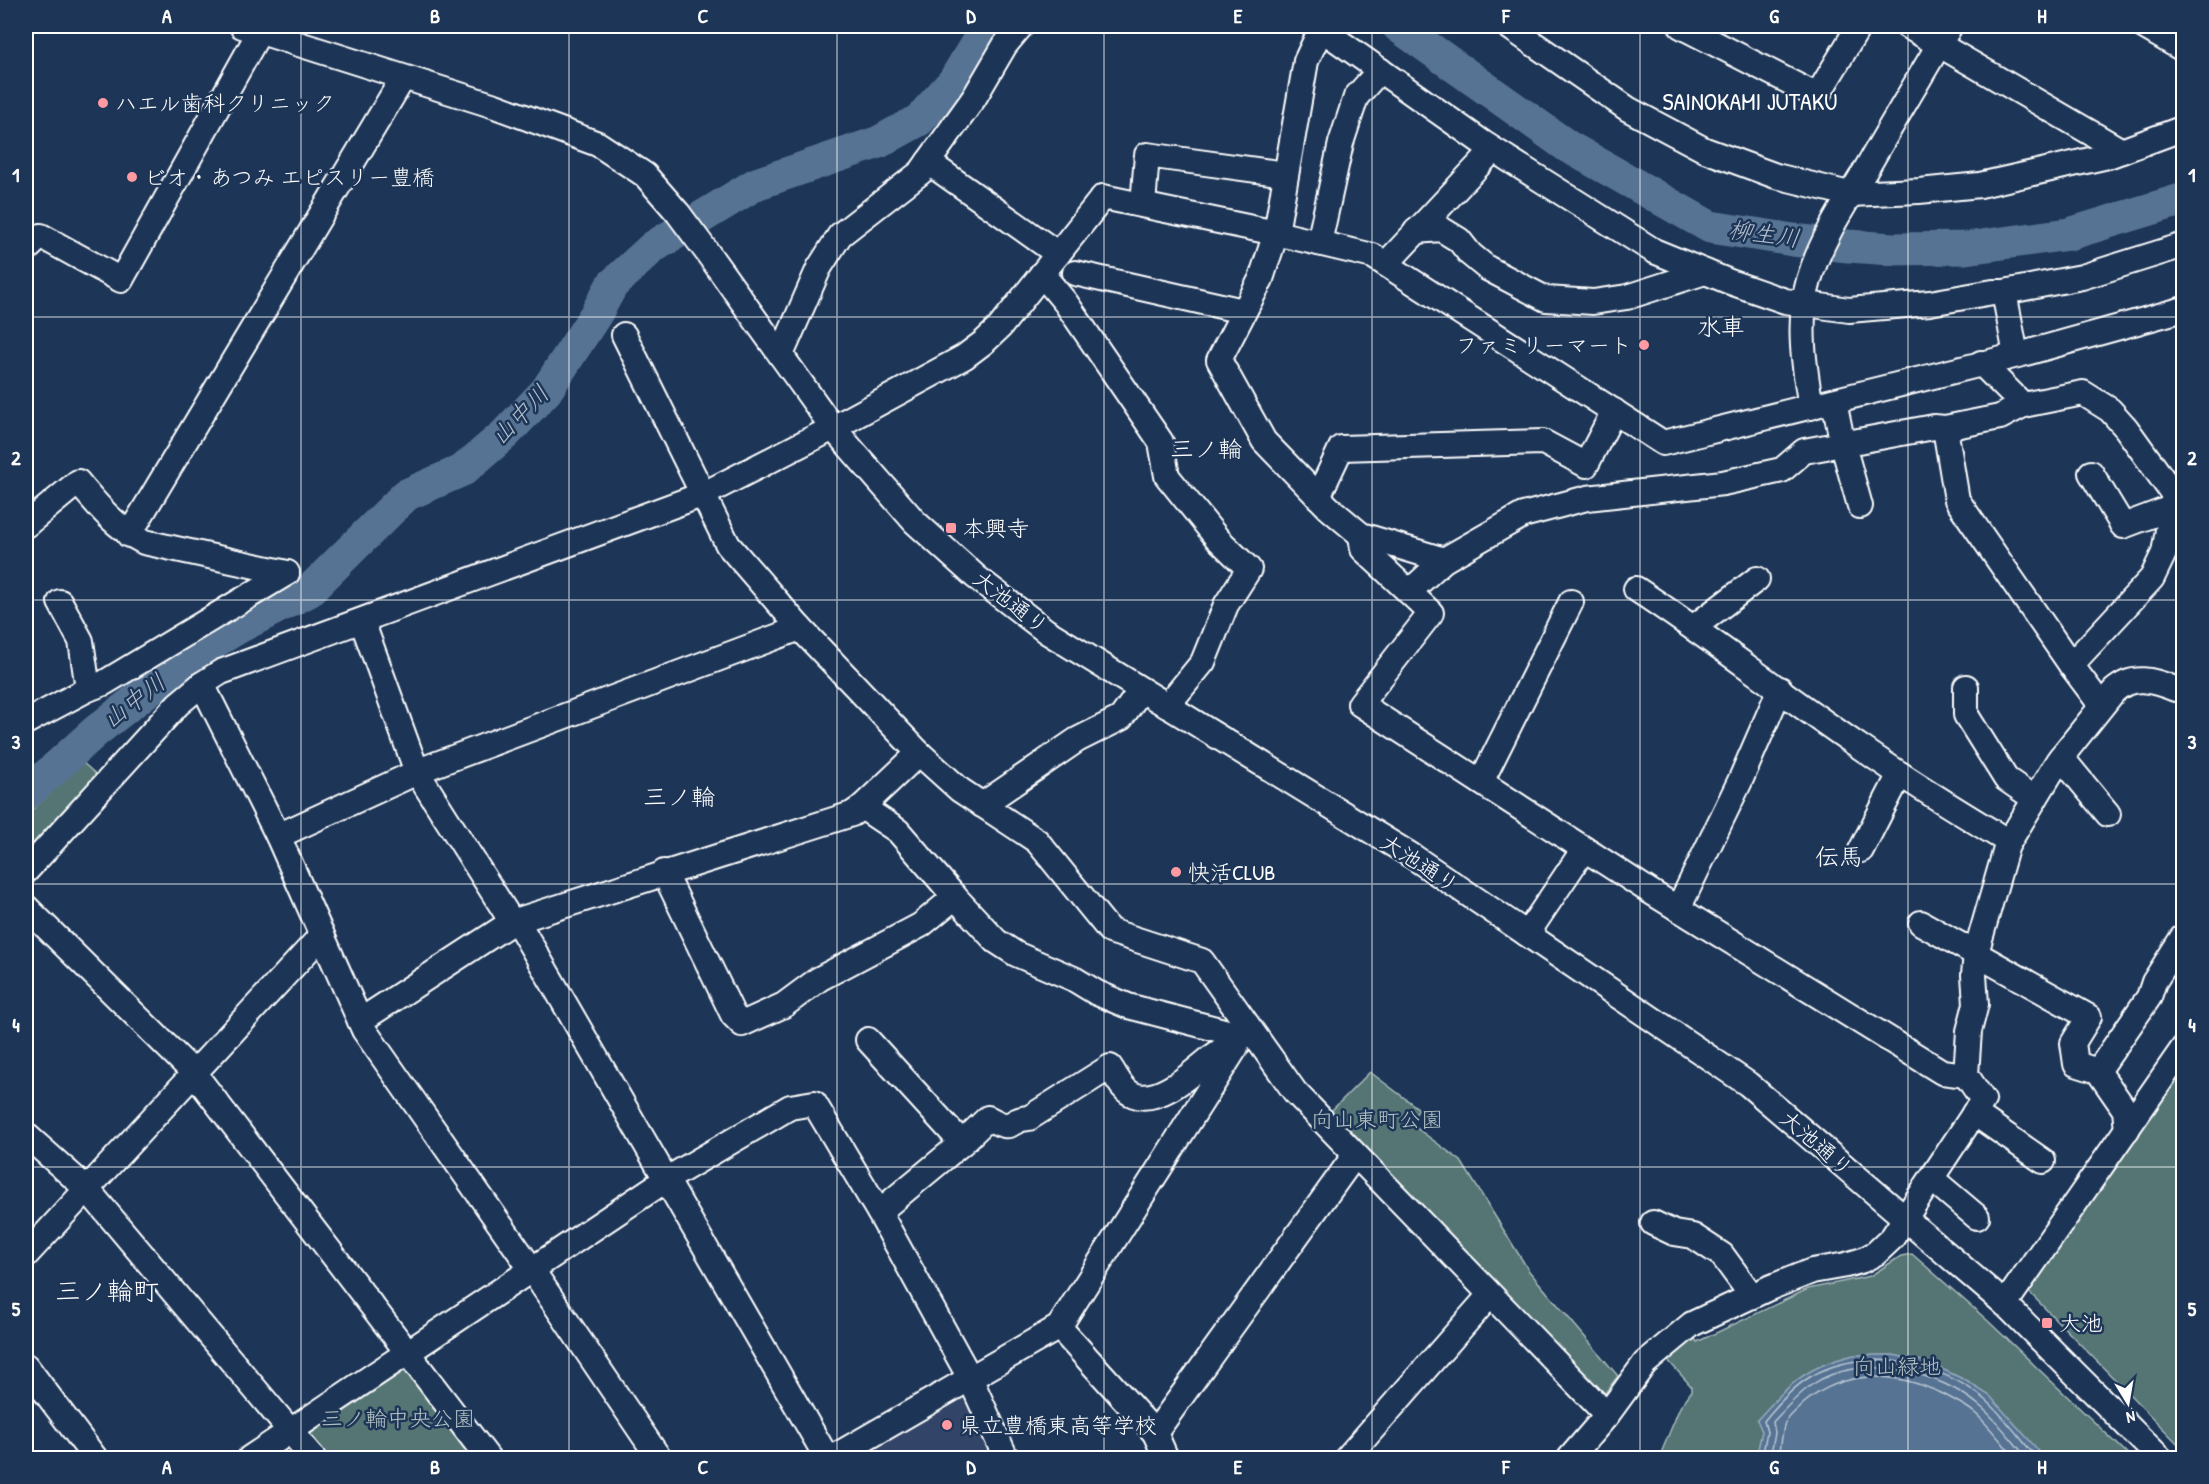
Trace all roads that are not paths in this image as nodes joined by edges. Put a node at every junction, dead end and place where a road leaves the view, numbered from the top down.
1 (1021, 26) edge
2 (1508, 26) edge
3 (1681, 26) edge
4 (1859, 26) edge
5 (1907, 26) edge
6 (2143, 26) edge
7 (1319, 27) edge
8 (251, 28) edge
9 (1945, 35) edge
10 (2184, 50) edge
11 (1380, 70) junction
12 (403, 78) junction
13 (2184, 128) edge
14 (1493, 150) junction
15 (2122, 151) junction
16 (928, 162) junction
17 (1286, 174) junction
18 (1845, 203) junction
19 (1143, 205) junction
20 (1416, 231) junction
21 (1276, 233) junction
22 (1319, 243) junction
23 (1064, 245) junction
24 (2184, 245) edge
25 (26, 250) edge
26 (1386, 264) junction
27 (1705, 272) junction
28 (1075, 273) junction
29 (1042, 274) junction
30 (2004, 292) junction
31 (1063, 300) junction
32 (1805, 303) junction
33 (2184, 309) edge
34 (1243, 310) junction
35 (624, 335) dead end
36 (781, 355) junction
37 (2016, 355) junction
38 (1981, 363) junction
39 (1834, 400) junction
40 (2024, 405) junction
41 (1811, 407) junction
42 (1614, 411) junction
43 (833, 428) junction
44 (1945, 429) junction
45 (1843, 445) junction
46 (2091, 473) dead end
47 (704, 494) junction
48 (1318, 497) junction
49 (2176, 497) edge
50 (1860, 506) dead end
51 (26, 525) edge
52 (129, 535) junction
53 (1361, 535) junction
54 (1444, 560) junction
55 (1757, 579) dead end
56 (1636, 589) dead end
57 (1409, 592) junction
58 (60, 602) dead end
59 (1571, 602) dead end
60 (362, 621) junction
61 (1694, 627) junction
62 (800, 628) junction
63 (2071, 665) junction
64 (202, 684) junction
65 (1966, 687) dead end
66 (88, 689) junction
67 (1780, 689) junction
68 (2175, 689) dead end
69 (1141, 690) junction
70 (2101, 705) junction
71 (1167, 706) junction
72 (26, 722) edge
73 (919, 753) junction
74 (2061, 757) junction
75 (417, 772) junction
76 (1900, 774) junction
77 (1481, 782) junction
78 (2035, 800) junction
79 (982, 805) junction
80 (862, 807) junction
81 (2108, 814) dead end
82 (278, 836) junction
83 (2009, 842) junction
84 (1584, 849) junction
85 (1861, 850) dead end
86 (26, 871) edge
87 (664, 872) junction
88 (955, 897) junction
89 (26, 907) edge
90 (1678, 909) junction
91 (512, 922) junction
92 (1921, 923) dead end
93 (1527, 934) junction
94 (322, 935) junction
95 (2182, 938) edge
96 (1976, 953) junction
97 (360, 1021) junction
98 (1250, 1037) junction
99 (868, 1040) dead end
100 (2181, 1054) edge
101 (2098, 1071) junction
102 (194, 1073) junction
103 (1966, 1075) junction
104 (1974, 1113) junction
105 (2127, 1130) junction
106 (26, 1135) edge
107 (962, 1143) junction
108 (1355, 1155) junction
109 (2043, 1161) dead end
110 (667, 1179) junction
111 (1932, 1179) junction
112 (87, 1189) junction
113 (879, 1212) junction
114 (1977, 1217) dead end
115 (1906, 1220) junction
116 (1653, 1223) dead end
117 (26, 1255) edge
118 (532, 1270) junction
119 (1490, 1295) junction
120 (1752, 1296) junction
121 (2005, 1304) junction
122 (1059, 1327) junction
123 (408, 1354) junction
124 (26, 1366) edge
125 (970, 1378) junction
126 (1607, 1415) junction
127 (292, 1431) junction
128 (1155, 1433) junction
129 (94, 1458) edge
130 (250, 1458) edge
131 (313, 1458) edge
132 (488, 1458) edge
133 (659, 1458) edge
134 (827, 1458) edge
135 (832, 1458) edge
136 (1006, 1458) edge
137 (1166, 1458) edge
138 (1347, 1458) edge
139 (1570, 1458) edge
140 (2160, 1458) edge

1 - 16 street
2 - 18 street
3 - 4 street
5 - 9 street
6 - 10 street
7 - 11 street
7 - 17 street
8 - 12 street, 大池通り
8 - 25 street
9 - 15 street
9 - 18 street
11 - 14 street
11 - 22 street
12 - 36 street, 大池通り
12 - 52 street
13 - 15 street
14 - 20 street
14 - 27 street
15 - 18 street
16 - 23 street
16 - 36 street
17 - 19 street
17 - 21 street
18 - 32 street
19 - 21 street
19 - 23 street
20 - 26 street
20 - 27 street
21 - 22 street
21 - 34 street
22 - 26 street
23 - 28 street
23 - 29 street
24 - 30 street
26 - 42 street
27 - 32 street
28 - 31 street
28 - 34 street
29 - 31 street
29 - 43 street
30 - 32 street
30 - 37 street
31 - 71 street
32 - 41 street
33 - 37 street
34 - 48 street
35 - 47 street
36 - 43 street, 大池通り
37 - 38 street
38 - 39 street
38 - 40 street
39 - 41 street
39 - 45 street
40 - 44 street
40 - 49 street
41 - 42 street
42 - 48 street
43 - 47 street
43 - 69 street, 大池通り
44 - 45 street
44 - 63 street
45 - 50 street
45 - 54 street
46 - 49 street
47 - 60 street
47 - 62 street
48 - 53 street
49 - 63 street
51 - 52 street
52 - 66 street
53 - 54 street
53 - 57 street
54 - 57 street
55 - 61 street
56 - 61 street
57 - 77 street
58 - 66 street
59 - 77 street
60 - 64 street
60 - 75 street
61 - 67 street
62 - 73 street
62 - 75 street
63 - 70 street
64 - 82 street
64 - 86 street
65 - 78 street
66 - 72 street
67 - 76 street
67 - 90 street
68 - 70 street
69 - 71 street, 大池通り
69 - 79 street
70 - 74 street
71 - 93 street, 大池通り
73 - 79 street
73 - 80 street
74 - 78 street
74 - 81 street
75 - 82 street
75 - 91 street
76 - 83 street
76 - 85 street
77 - 84 street
78 - 83 street
79 - 98 street
80 - 87 street
80 - 88 street
82 - 94 street
83 - 96 street
84 - 90 street
84 - 93 street
87 - 88 street
87 - 91 street
88 - 98 street
89 - 102 street
90 - 103 street
91 - 97 street
91 - 110 street
92 - 96 street
93 - 115 street, 大池通り
94 - 97 street
94 - 102 street
95 - 101 street
96 - 101 street
96 - 103 street
97 - 118 street
98 - 107 street
98 - 108 street
98 - 122 street
99 - 107 street
100 - 105 street
101 - 105 street
102 - 112 street
102 - 123 street
103 - 104 street
104 - 109 street
104 - 111 street
105 - 121 street
106 - 112 street
107 - 113 street
108 - 119 street
108 - 128 street
110 - 113 street
110 - 118 street
110 - 134 street
111 - 114 street
111 - 115 street
112 - 117 street
112 - 127 street
113 - 125 street
115 - 120 street
115 - 121 street, 大池通り
116 - 120 street
118 - 123 street
118 - 133 street
119 - 126 street
119 - 138 street
120 - 126 street
121 - 140 street, 大池通り
122 - 125 street
122 - 128 street
123 - 127 street
123 - 132 street
124 - 129 street
125 - 135 street
125 - 136 street
126 - 139 street
127 - 130 street
127 - 131 street
128 - 137 street

